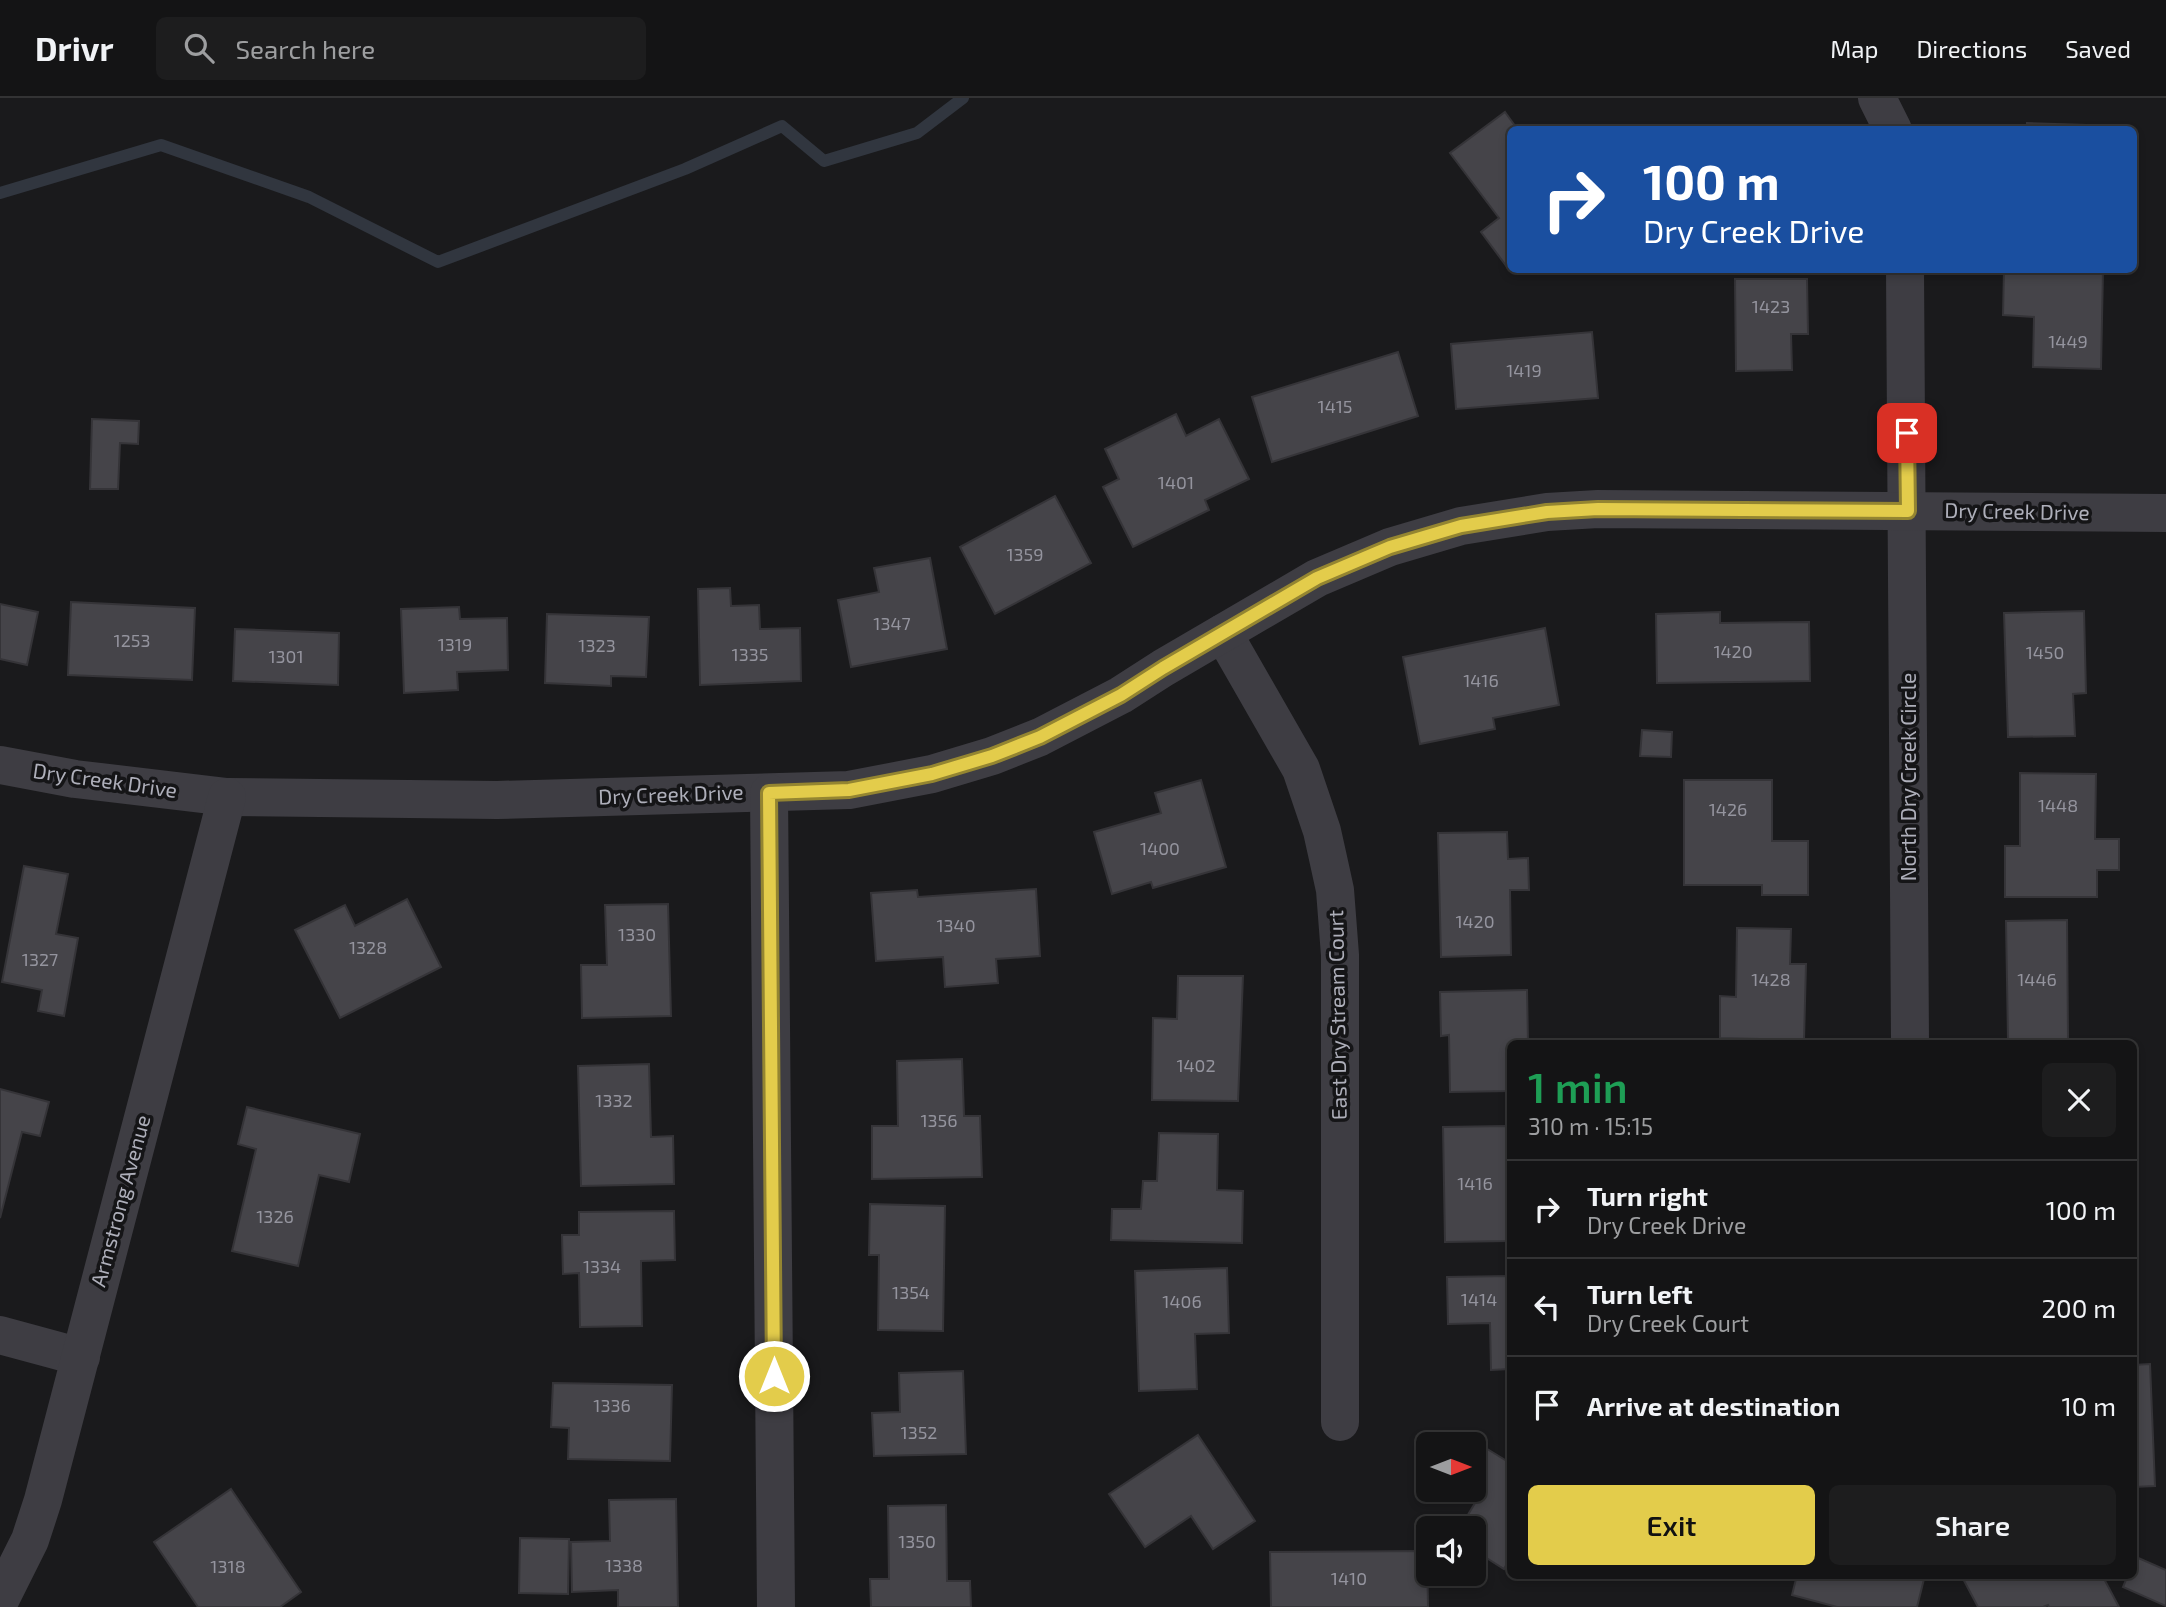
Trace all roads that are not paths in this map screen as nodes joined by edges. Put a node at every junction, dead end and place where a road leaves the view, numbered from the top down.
1 (1877, 98) edge
2 (1892, 126) edge
3 (1905, 273) edge
4 (1908, 511) junction
5 (2166, 513) edge
6 (1223, 633) junction
7 (0, 765) edge
8 (769, 793) junction
9 (228, 797) junction
10 (1910, 1040) edge
11 (0, 1335) edge
12 (81, 1357) junction
13 (1340, 1422) dead end
14 (9, 1601) edge
15 (776, 1607) edge

1 - 2 street
3 - 4 street, North Dry Creek Circle
4 - 5 street, Dry Creek Drive
4 - 6 street, Dry Creek Drive
4 - 10 street, North Dry Creek Circle
6 - 8 street, Dry Creek Drive
6 - 13 street, East Dry Stream Court
7 - 9 street, Dry Creek Drive
8 - 9 street, Dry Creek Drive
8 - 15 street
9 - 12 street, Armstrong Avenue
11 - 12 street
12 - 14 street, Armstrong Avenue

